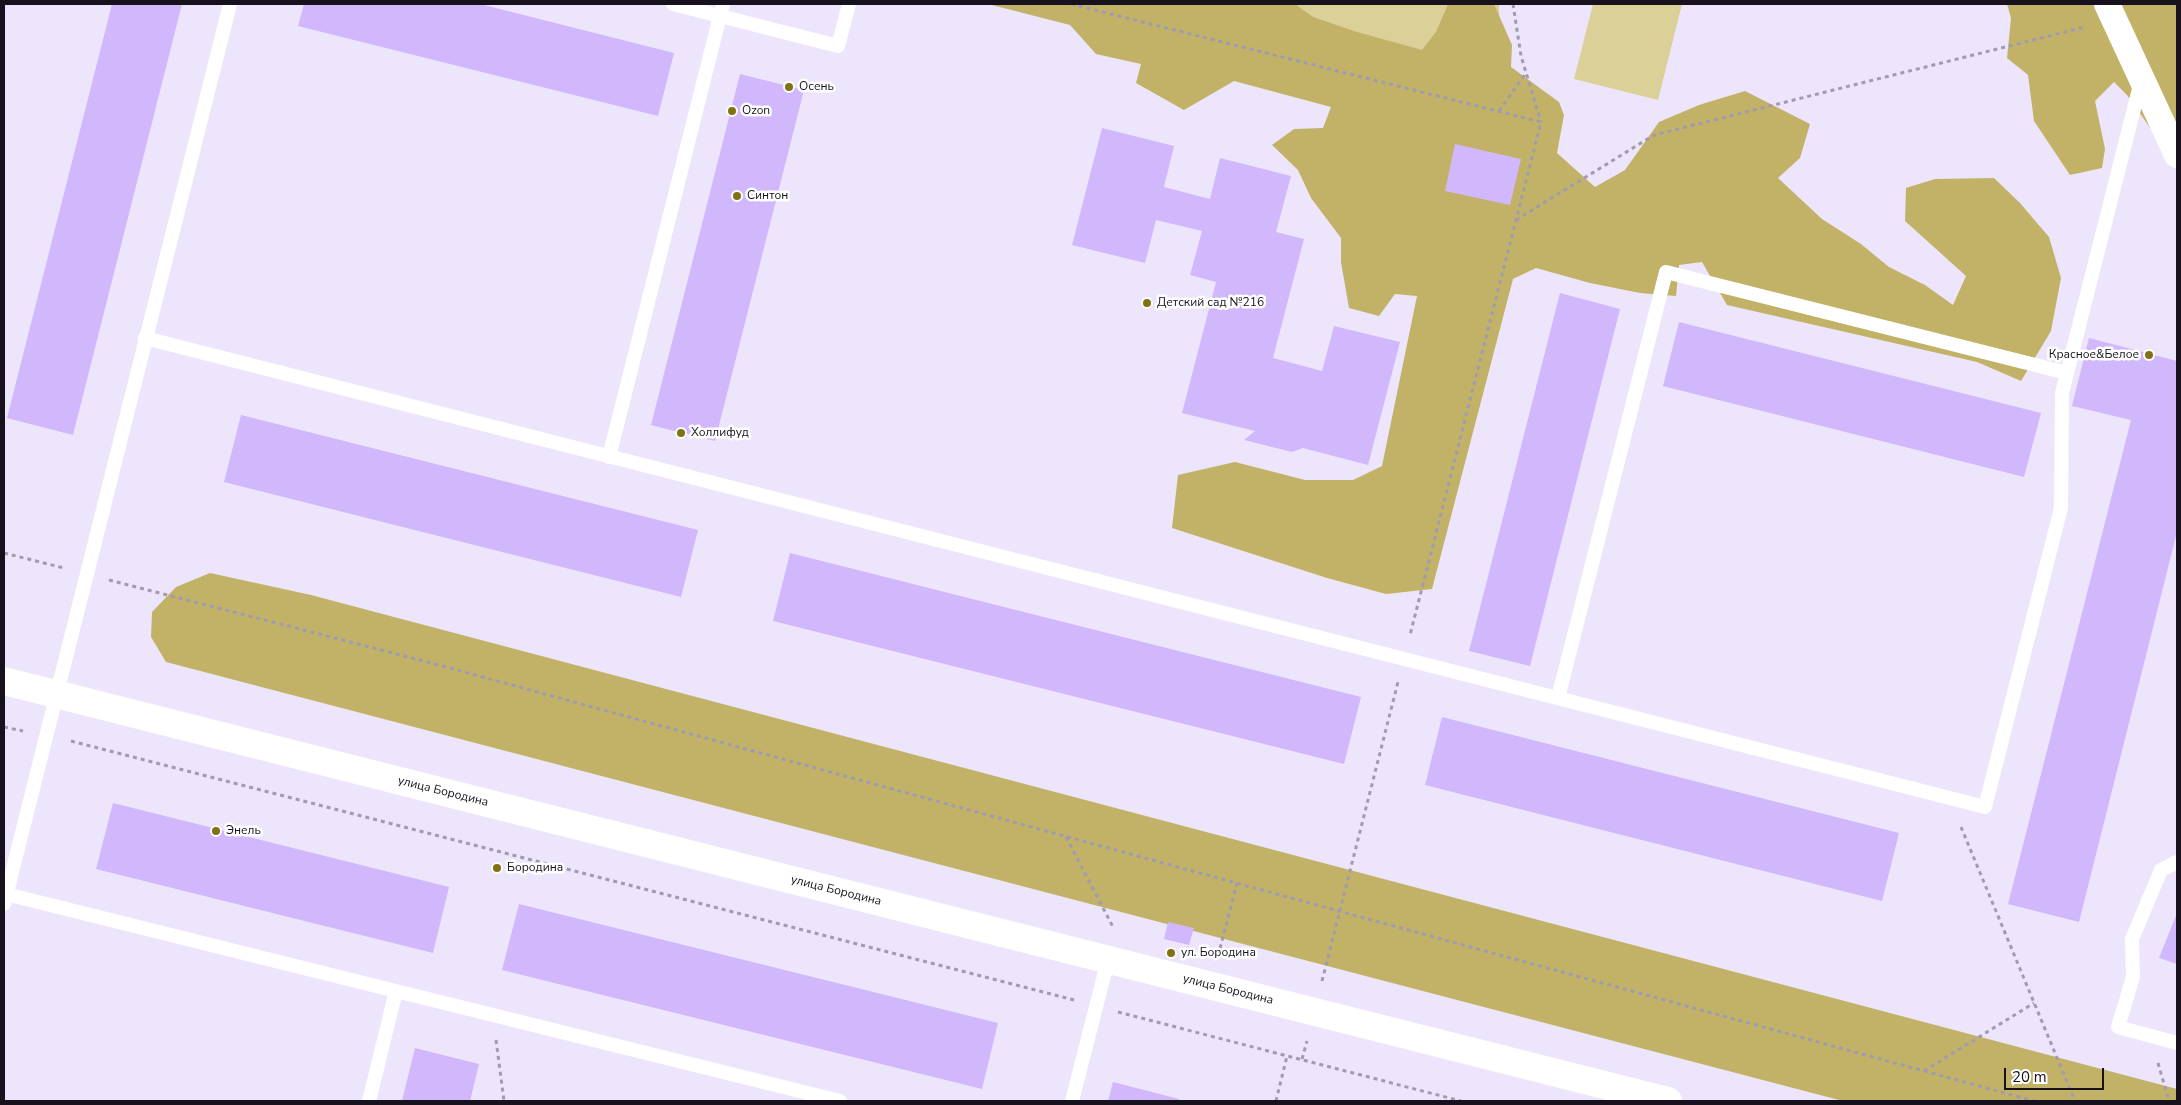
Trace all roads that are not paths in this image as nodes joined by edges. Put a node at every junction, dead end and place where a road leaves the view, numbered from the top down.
1 (230, 4) edge
2 (673, 4) edge
3 (849, 4) edge
4 (722, 10) edge
5 (2111, 12) edge
6 (2141, 80) junction
7 (2177, 155) edge
8 (145, 338) junction
9 (2067, 373) junction
10 (609, 457) junction
11 (4, 681) edge
12 (56, 694) junction
13 (1558, 698) junction
14 (2177, 862) edge
15 (5, 899) edge
16 (1108, 960) junction
17 (396, 991) junction
18 (2177, 1043) edge
19 (369, 1101) edge
20 (840, 1101) edge
21 (1072, 1101) edge
22 (1668, 1101) edge

1 - 8 lane
2 - 4 lane
3 - 4 lane
4 - 10 lane
5 - 6 street
6 - 7 street
6 - 9 lane
8 - 10 lane
8 - 12 lane
9 - 13 lane
9 - 13 lane
10 - 13 lane
11 - 12 street, улица Бородина
12 - 15 lane
12 - 16 street, улица Бородина
14 - 18 lane
15 - 17 lane
16 - 21 lane
16 - 22 street, улица Бородина
17 - 19 lane
17 - 20 lane

